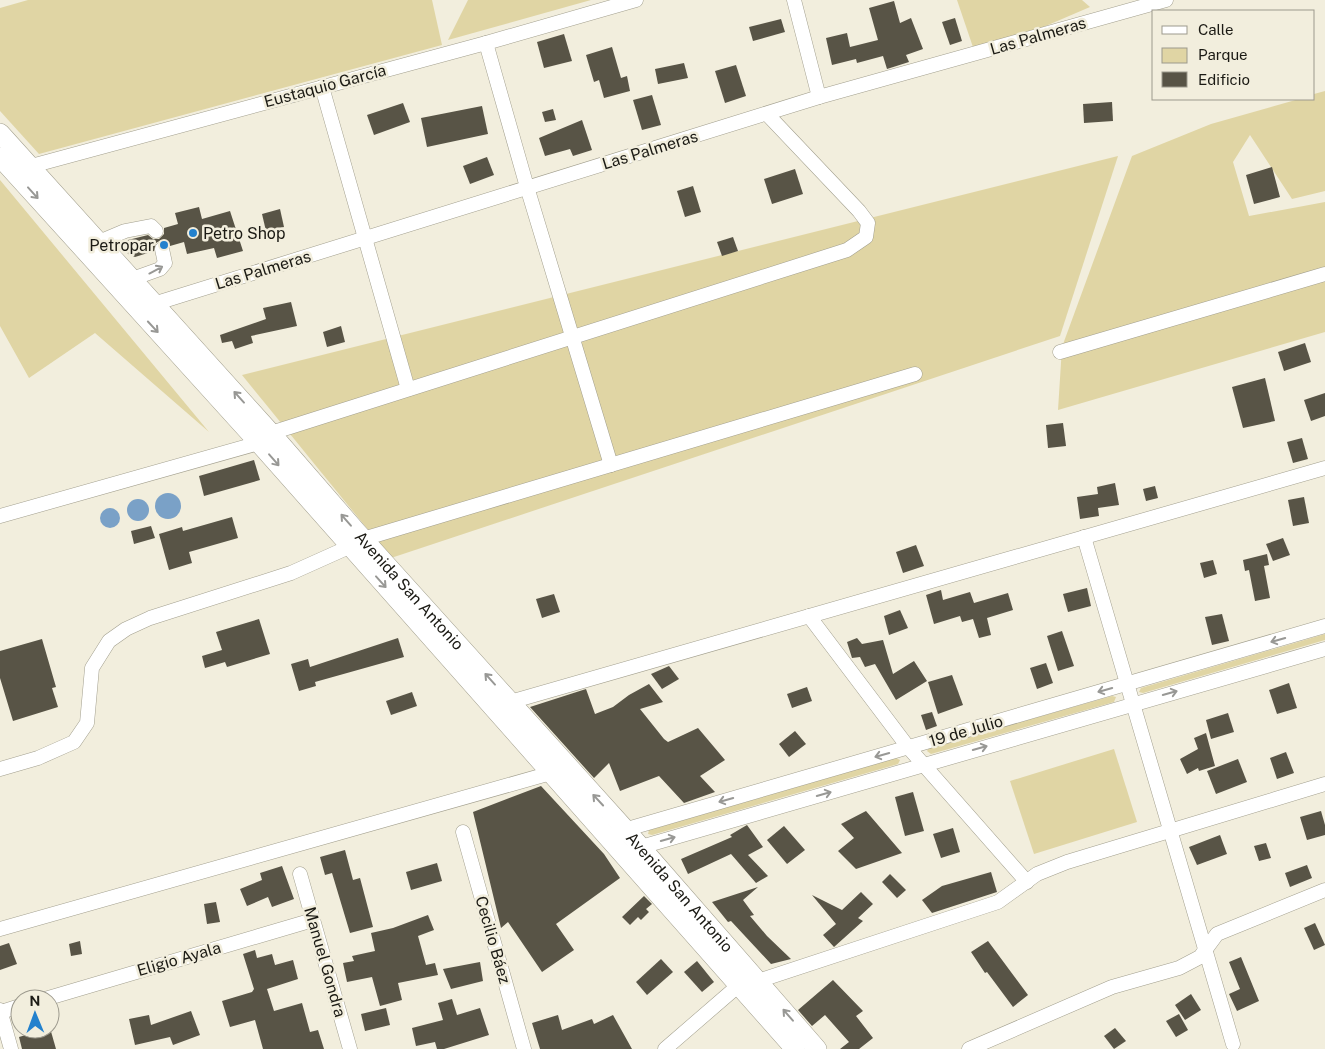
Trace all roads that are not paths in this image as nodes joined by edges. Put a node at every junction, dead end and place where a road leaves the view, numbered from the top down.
1 (636, 0) edge
2 (794, 0) edge
3 (1166, 0) edge
4 (486, 43) junction
5 (322, 87) junction
6 (819, 97) junction
7 (767, 114) junction
8 (0, 133) edge
9 (0, 157) edge
10 (22, 169) junction
11 (527, 187) junction
12 (156, 231) dead end
13 (365, 238) junction
14 (99, 242) junction
15 (162, 248) dead end
16 (1325, 274) edge
17 (132, 279) junction
18 (145, 306) junction
19 (572, 337) junction
20 (1060, 352) dead end
21 (915, 374) dead end
22 (408, 389) junction
23 (265, 438) junction
24 (611, 465) junction
25 (1325, 468) edge
26 (0, 516) edge
27 (1084, 537) junction
28 (356, 543) junction
29 (809, 616) junction
30 (1325, 626) edge
31 (1325, 649) edge
32 (1126, 684) junction
33 (510, 702) junction
34 (1132, 704) junction
35 (908, 748) junction
36 (924, 765) junction
37 (569, 768) junction
38 (0, 769) edge
39 (550, 773) junction
40 (1325, 784) edge
41 (625, 829) junction
42 (463, 832) dead end
43 (1171, 832) junction
44 (606, 835) junction
45 (630, 850) junction
46 (300, 874) dead end
47 (1027, 882) junction
48 (1325, 890) edge
49 (312, 920) junction
50 (0, 929) edge
51 (1205, 951) junction
52 (758, 981) junction
53 (739, 985) junction
54 (60, 995) edge
55 (0, 1011) edge
56 (1233, 1044) dead end
57 (11, 1049) edge
58 (350, 1049) edge
59 (524, 1049) edge
60 (665, 1049) edge
61 (795, 1049) edge
62 (817, 1049) edge
63 (969, 1049) edge

1 - 4 street, Eustaquio García
2 - 6 street
3 - 6 street, Las Palmeras
4 - 5 street, Eustaquio García
4 - 11 street
5 - 10 street, Eustaquio García
5 - 13 street
6 - 7 street, Las Palmeras
7 - 11 street, Las Palmeras
7 - 19 street
8 - 10 main road, Avenida San Antonio
9 - 10 main road, Avenida San Antonio
10 - 14 main road, Avenida San Antonio
10 -> 18 main road, Avenida San Antonio
11 - 13 street, Las Palmeras
11 - 19 street
12 - 14 street
13 - 18 street, Las Palmeras
13 - 22 street
14 - 17 main road, Avenida San Antonio
17 -> 15 street
16 - 20 street
17 - 18 main road, Avenida San Antonio
18 - 23 main road, Avenida San Antonio
19 - 22 street
19 - 24 street
21 - 24 street
22 - 23 street
23 - 26 street
23 - 28 main road, Avenida San Antonio
24 - 28 street
25 - 27 street
27 - 29 street
27 - 32 street
33 -> 28 main road, Avenida San Antonio
28 - 38 street
28 -> 39 main road, Avenida San Antonio
29 - 33 street
29 - 35 street
30 -> 32 street, 19 de Julio
34 -> 31 street, 19 de Julio
32 - 34 street
32 -> 35 street, 19 de Julio
33 - 37 main road, Avenida San Antonio
36 -> 34 street, 19 de Julio
34 - 43 street
35 - 36 street
35 -> 41 street, 19 de Julio
45 -> 36 street, 19 de Julio
36 - 47 street
37 - 39 street
41 -> 37 main road, Avenida San Antonio
39 - 44 main road, Avenida San Antonio
39 - 50 street
40 - 43 street
41 - 44 street, 19 de Julio
41 - 45 main road, Avenida San Antonio
42 - 59 street, Cecilio Báez
43 - 47 street
43 - 51 street
44 - 45 main road, Avenida San Antonio
45 - 52 main road, Avenida San Antonio
45 - 53 main road, Avenida San Antonio
46 - 49 street, Manuel Gondra
47 - 52 street
48 - 51 street
49 - 54 street, Eligio Ayala
49 - 58 street, Manuel Gondra
51 - 56 street
51 - 63 street
52 - 53 street
62 -> 52 main road, Avenida San Antonio
53 - 60 street
53 - 61 main road, Avenida San Antonio
55 - 57 street

